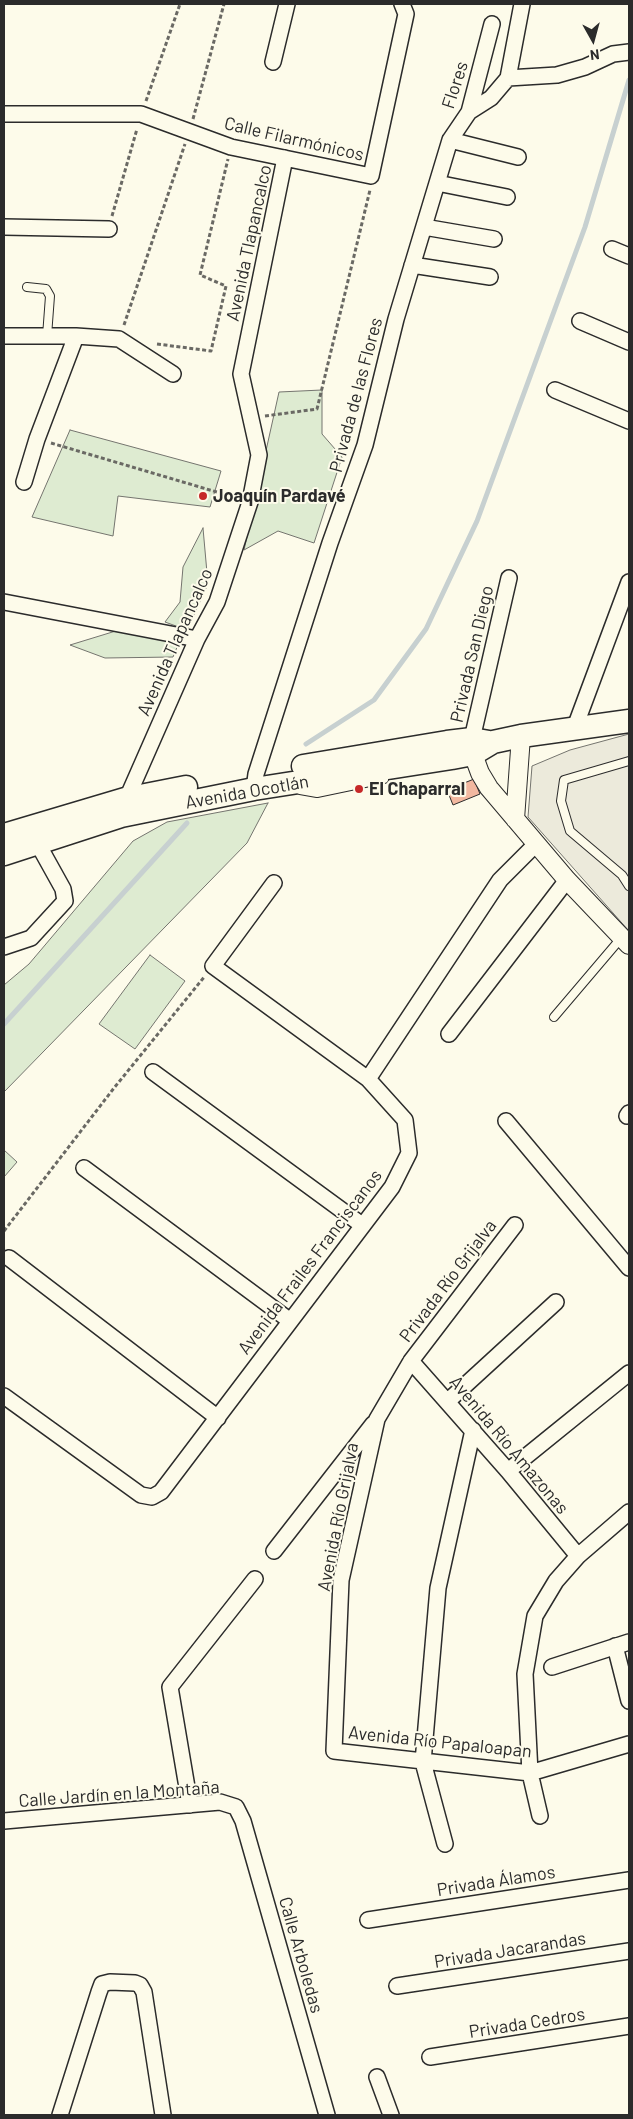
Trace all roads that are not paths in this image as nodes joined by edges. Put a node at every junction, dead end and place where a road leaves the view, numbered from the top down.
1 (287, 4) edge
2 (403, 4) edge
3 (522, 4) edge
4 (492, 24) dead end
5 (629, 52) edge
6 (273, 62) dead end
7 (508, 78) junction
8 (469, 112) junction
9 (4, 114) edge
10 (450, 140) junction
11 (518, 157) dead end
12 (285, 158) junction
13 (437, 183) junction
14 (507, 197) dead end
15 (424, 226) junction
16 (4, 227) edge
17 (109, 229) road end
18 (494, 239) dead end
19 (612, 248) dead end
20 (629, 256) edge
21 (412, 265) junction
22 (490, 277) dead end
23 (28, 287) dead end
24 (580, 321) dead end
25 (4, 336) edge
26 (47, 336) junction
27 (76, 336) junction
28 (629, 342) edge
29 (173, 374) dead end
30 (555, 390) dead end
31 (629, 421) edge
32 (24, 482) dead end
33 (508, 578) dead end
34 (629, 582) edge
35 (4, 602) edge
36 (197, 639) junction
37 (629, 721) edge
38 (575, 727) junction
39 (521, 736) junction
40 (479, 745) junction
41 (629, 761) edge
42 (261, 783) junction
43 (123, 807) junction
44 (515, 820) junction
45 (4, 835) edge
46 (34, 836) junction
47 (536, 844) junction
48 (4, 854) edge
49 (567, 880) junction
50 (274, 883) dead end
51 (629, 886) edge
52 (626, 941) edge
53 (4, 947) edge
54 (554, 1018) dead end
55 (449, 1034) dead end
56 (153, 1072) dead end
57 (368, 1079) junction
58 (506, 1121) dead end
59 (84, 1168) dead end
60 (362, 1225) junction
61 (515, 1225) dead end
62 (9, 1258) dead end
63 (629, 1268) edge
64 (556, 1302) dead end
65 (290, 1320) junction
66 (411, 1361) junction
67 (629, 1373) edge
68 (4, 1396) edge
69 (448, 1401) junction
70 (218, 1418) junction
71 (377, 1419) junction
72 (473, 1430) junction
73 (508, 1471) junction
74 (629, 1512) edge
75 (274, 1551) dead end
76 (578, 1556) junction
77 (255, 1579) dead end
78 (622, 1644) edge
79 (552, 1667) dead end
80 (629, 1701) edge
81 (629, 1744) edge
82 (334, 1751) joint
83 (423, 1762) junction
84 (530, 1773) junction
85 (190, 1805) junction
86 (236, 1807) joint
87 (540, 1816) dead end
88 (4, 1821) edge
89 (444, 1844) dead end
90 (629, 1880) edge
91 (368, 1920) dead end
92 (629, 1951) edge
93 (397, 1986) dead end
94 (629, 2026) edge
95 (430, 2057) dead end
96 (377, 2077) dead end
97 (60, 2115) edge
98 (163, 2115) edge
99 (327, 2115) edge
100 (391, 2115) edge

1 - 6 street
2 - 12 street, Calle Filarmónicos
3 - 7 street
4 - 8 street, Flores
5 - 7 street
7 - 8 street
8 - 10 street, Flores
9 - 12 street, Calle Filarmónicos
10 - 11 street
10 - 13 street, Flores
12 - 36 street, Avenida Tlapancalco
13 - 14 street
13 - 15 street, Privada de las Flores
15 - 18 street
15 - 21 street, Privada de las Flores
16 - 17 street
19 - 20 street
21 - 22 street
21 - 42 street, Privada de las Flores
23 - 26 lane
24 - 28 street
25 - 26 street
26 - 27 street
27 - 29 street
27 - 32 street
30 - 31 street
33 - 40 street, Privada San Diego
34 - 38 street
35 - 36 street
36 - 43 street, Avenida Tlapancalco
37 - 38 main road, Avenida Ocotlán
38 - 39 main road, Avenida Ocotlán
39 - 40 main road, Avenida Ocotlán
39 - 44 street
40 - 42 main road, Avenida Ocotlán
40 - 42 main road, Avenida Ocotlán
40 - 44 street
41 - 51 lane
42 - 43 main road, Avenida Ocotlán
43 - 46 main road, Avenida Ocotlán
44 - 47 street
45 - 46 main road, Avenida Ocotlán
46 - 48 main road, Avenida Ocotlán
46 - 53 street
47 - 49 street
47 - 57 street
49 - 52 street
49 - 55 street
50 - 57 street, Avenida Frailes Franciscanos
52 - 54 lane
56 - 60 street
57 - 60 street, Avenida Frailes Franciscanos
58 - 63 street
59 - 65 street
60 - 65 street, Avenida Frailes Franciscanos
61 - 66 street, Privada Río Grijalva
62 - 70 street
64 - 69 street
65 - 70 street, Avenida Frailes Franciscanos
66 - 69 street, Avenida Río Amazonas
66 - 71 street, Avenida Río Grijalva
67 - 73 street
68 - 70 street, Avenida Frailes Franciscanos
69 - 72 street, Avenida Río Amazonas
71 - 75 street
71 - 82 street, Avenida Río Grijalva
72 - 73 street, Avenida Río Amazonas
72 - 83 street
73 - 76 street, Avenida Río Amazonas
74 - 76 street
76 - 84 street
77 - 85 street
78 - 79 street
78 - 80 street
81 - 84 street, Avenida Río Papaloapan
82 - 83 street, Avenida Río Papaloapan
83 - 84 street, Avenida Río Papaloapan
83 - 89 street
84 - 87 street
85 - 86 street, Calle Jardín en la Montaña
85 - 88 street, Calle Jardín en la Montaña
86 - 99 street, Calle Arboledas
90 - 91 street, Privada Álamos
92 - 93 street, Privada Jacarandas
94 - 95 street, Privada Cedros
96 - 100 street
97 - 98 street

